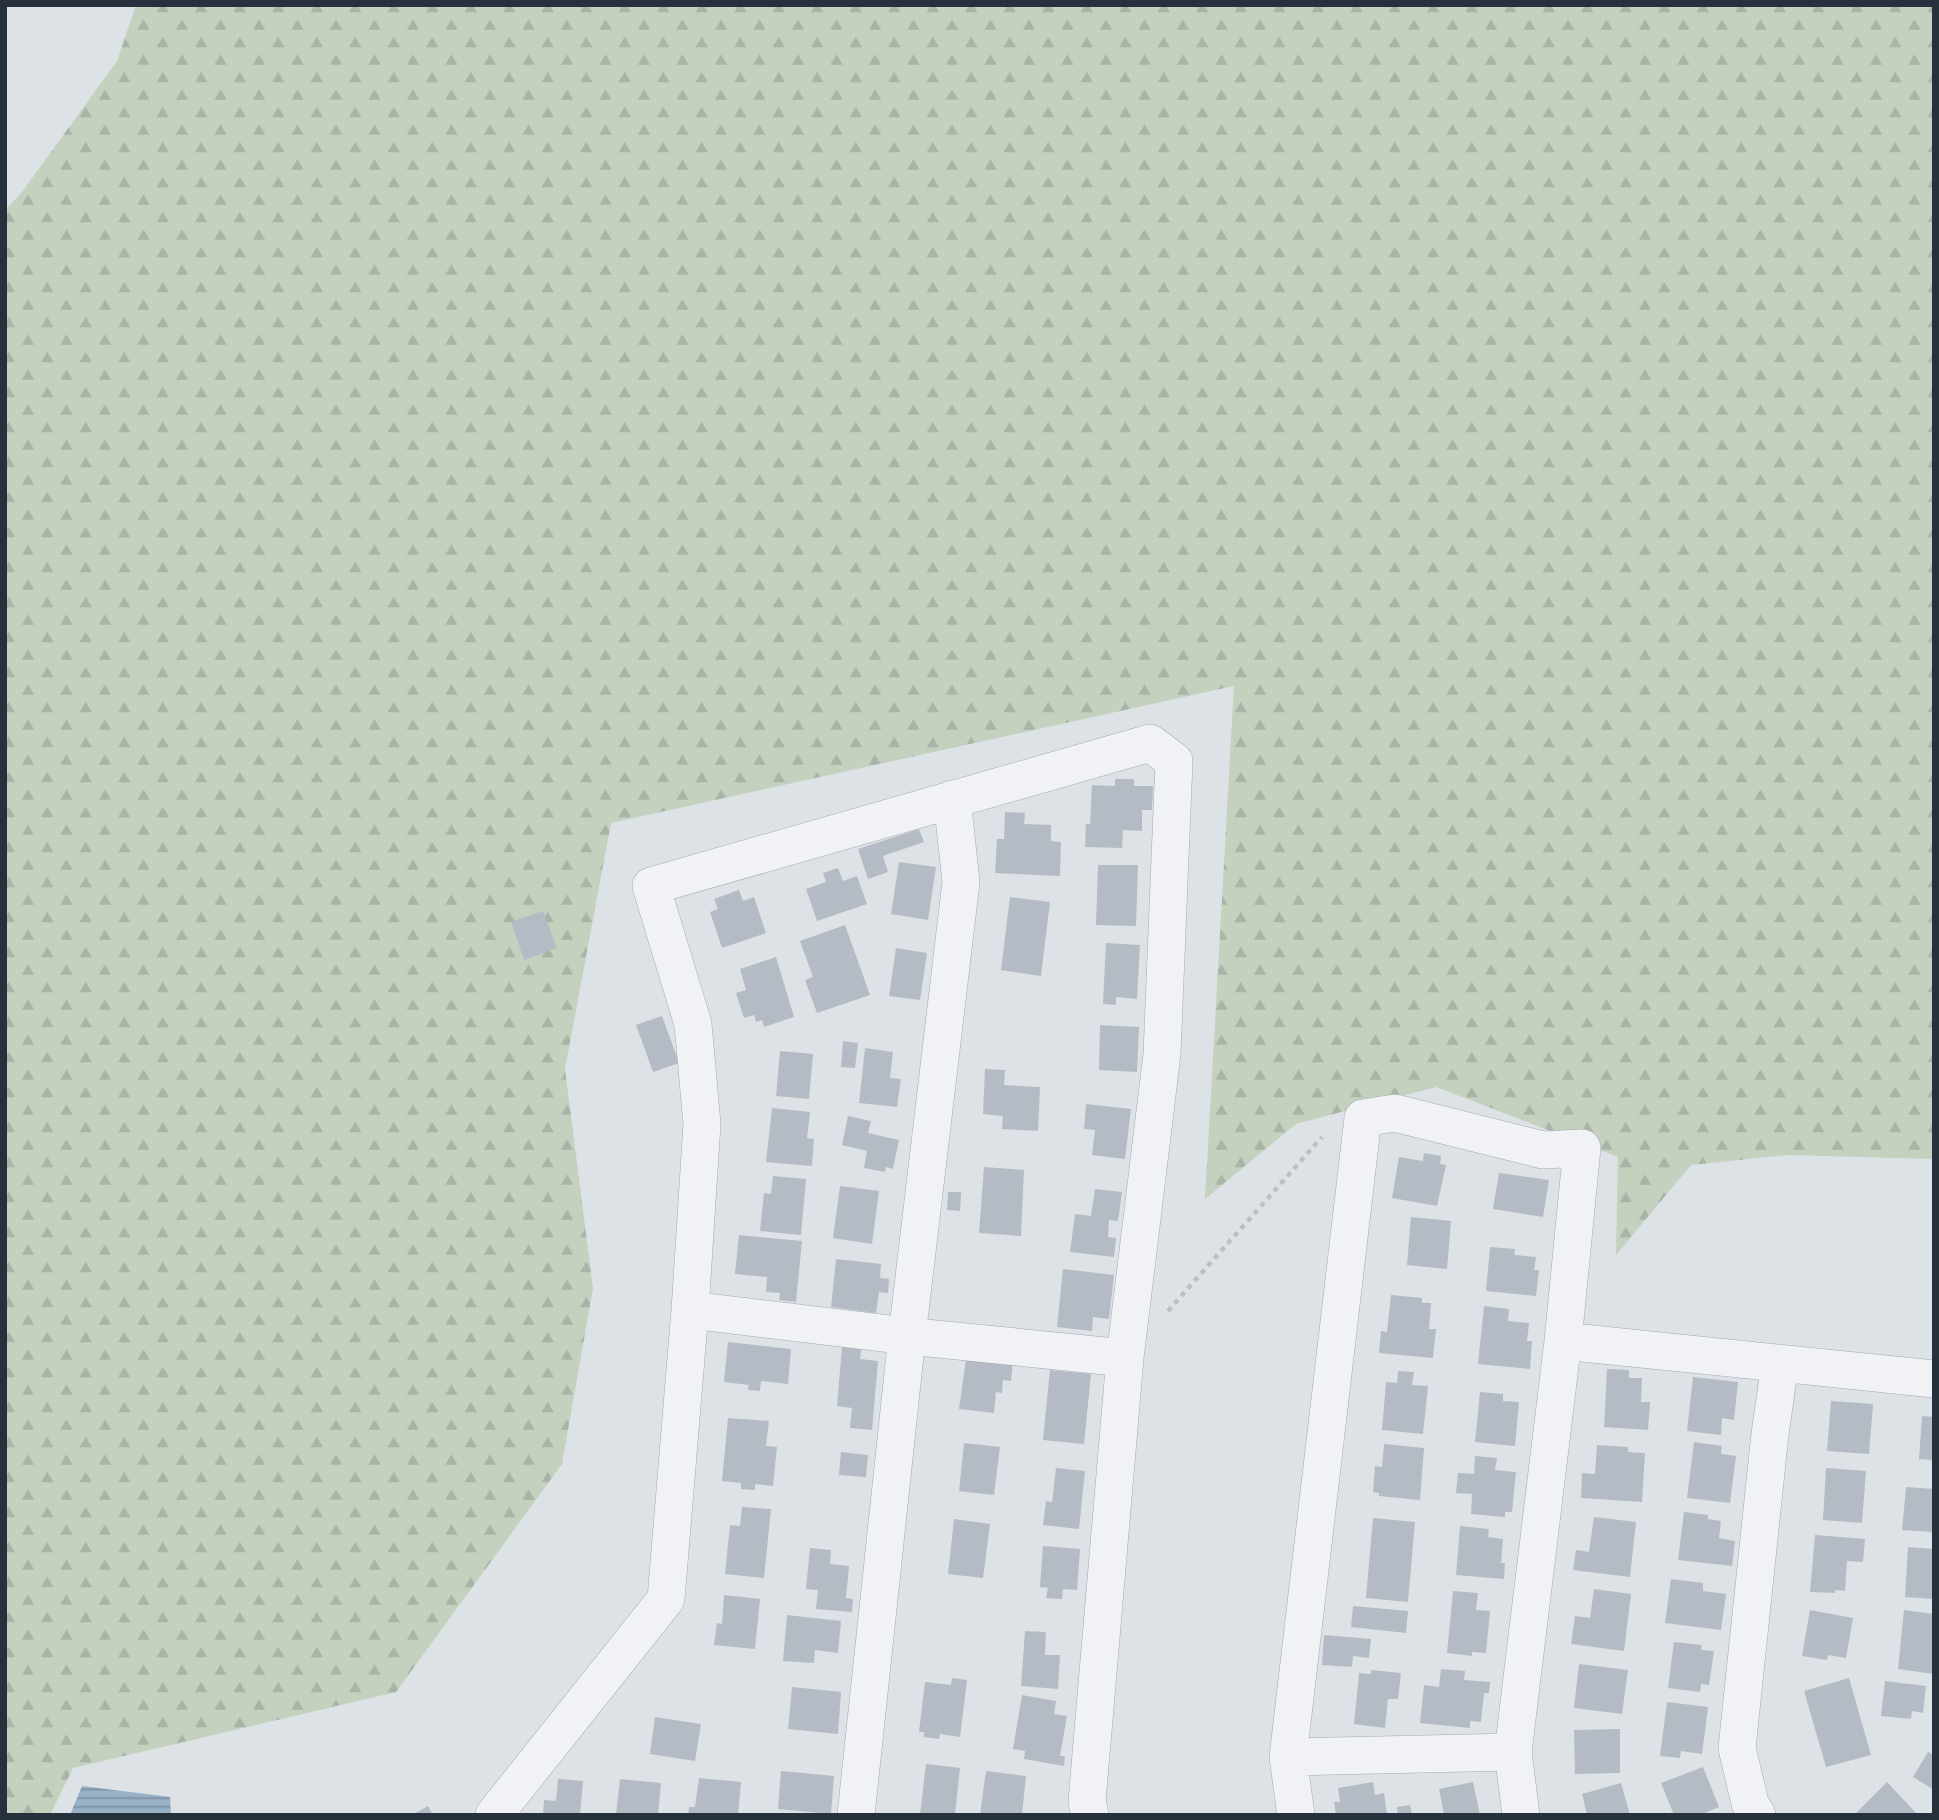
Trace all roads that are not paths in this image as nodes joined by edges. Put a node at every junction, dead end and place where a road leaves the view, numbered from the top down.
1 (952, 799) junction
2 (690, 1310) junction
3 (907, 1336) junction
4 (1563, 1341) junction
5 (1125, 1358) junction
6 (1780, 1364) junction
7 (1934, 1380) edge
8 (1513, 1752) junction
9 (1288, 1757) junction
10 (494, 1815) edge
11 (856, 1815) edge
12 (1090, 1815) edge
13 (1296, 1815) edge
14 (1521, 1815) edge
15 (1757, 1815) edge

1 - 2 street
1 - 3 street
1 - 5 street
2 - 3 street
2 - 10 street
3 - 5 street
3 - 11 street
4 - 6 street
4 - 8 street
4 - 9 street
5 - 12 street
6 - 7 street
6 - 15 street
8 - 9 street
8 - 14 street
9 - 13 street

